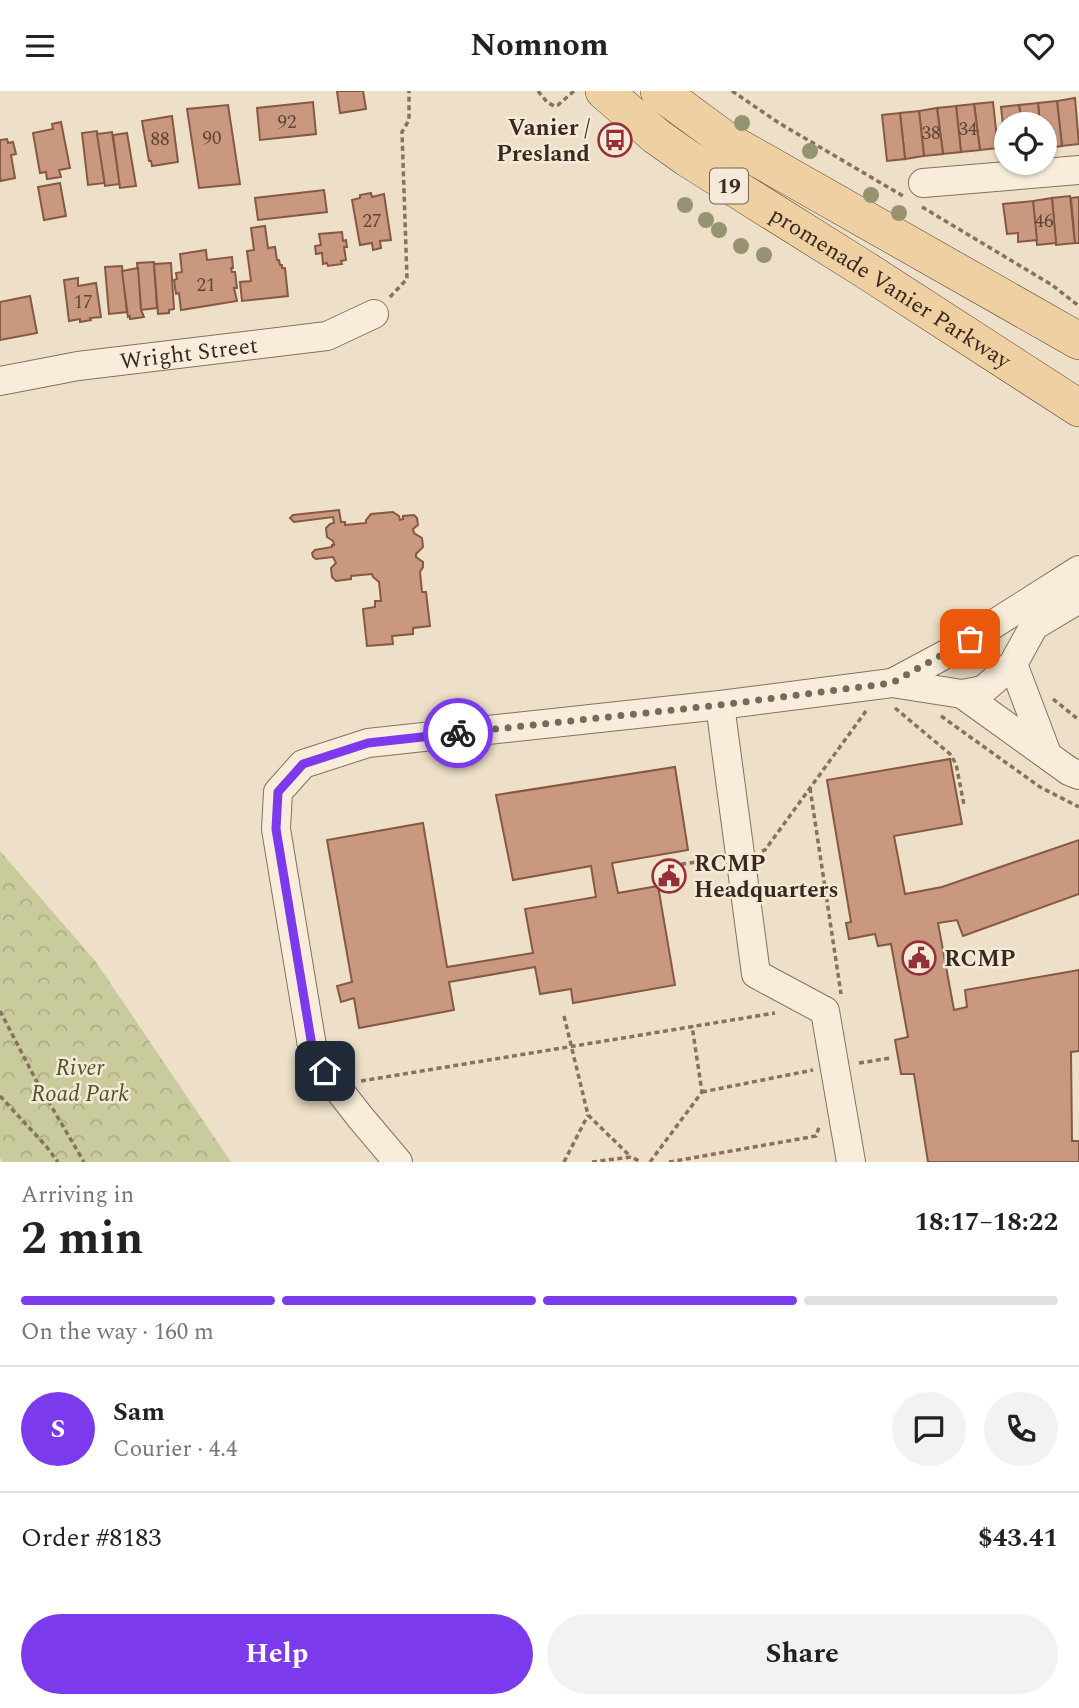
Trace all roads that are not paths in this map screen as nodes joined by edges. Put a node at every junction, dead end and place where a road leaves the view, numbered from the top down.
1 (604, 91) edge
2 (659, 91) edge
3 (1079, 170) edge
4 (923, 183) dead end
5 (374, 314) road end
6 (1079, 341) edge
7 (0, 381) edge
8 (1079, 408) edge
9 (1079, 570) edge
10 (1079, 599) edge
11 (1013, 664) junction
12 (896, 693) junction
13 (962, 694) junction
14 (720, 705) junction
15 (1047, 754) junction
16 (1079, 775) edge
17 (398, 1162) edge
18 (851, 1162) edge

1 - 8 main road, promenade Vanier Parkway / 19
2 - 6 main road, promenade Vanier Parkway / 19
3 - 4 street
5 - 7 street, Wright Street
9 - 12 street
10 - 11 street
11 - 13 street
11 - 15 street
12 - 13 street
12 - 14 street
13 - 15 street
14 - 17 street
14 - 18 street
15 - 16 street

